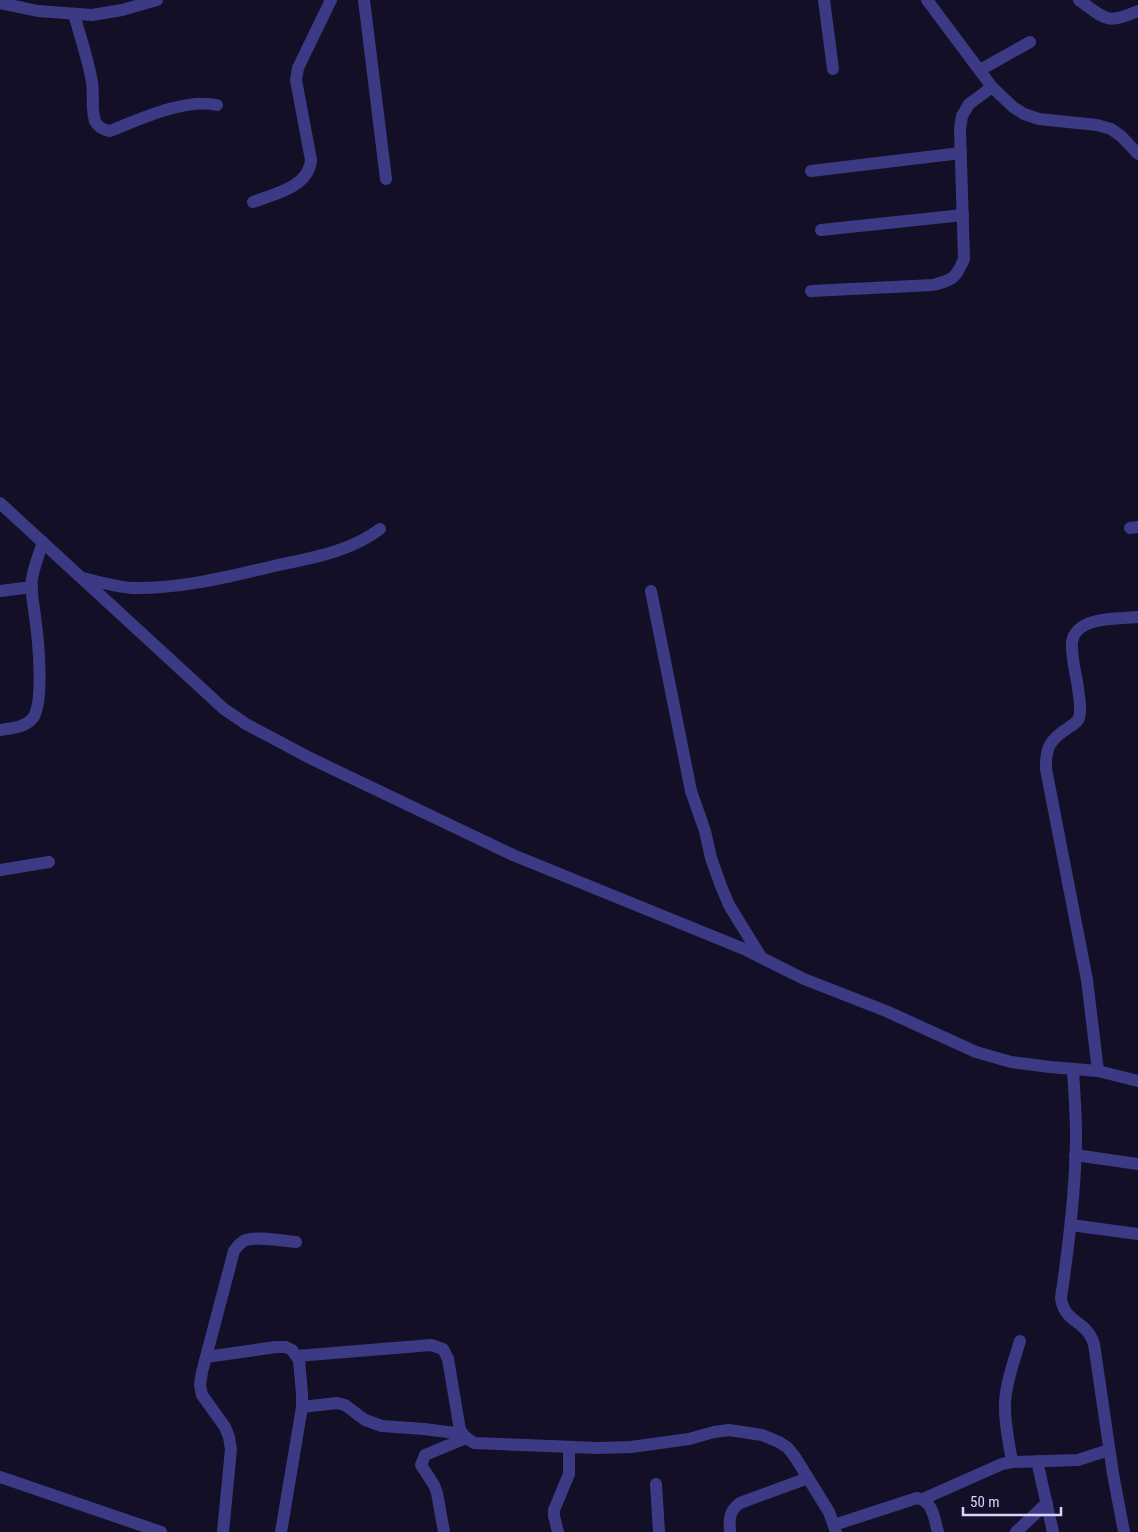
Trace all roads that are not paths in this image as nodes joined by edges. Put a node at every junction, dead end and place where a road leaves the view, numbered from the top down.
1 (157, 0) edge
2 (331, 0) edge
3 (364, 0) edge
4 (824, 0) edge
5 (927, 0) edge
6 (1079, 0) edge
7 (0, 3) edge
8 (1138, 11) edge
9 (74, 14) junction
10 (1030, 42) dead end
11 (833, 69) dead end
12 (980, 70) junction
13 (992, 87) junction
14 (217, 105) dead end
15 (961, 153) junction
16 (1138, 154) edge
17 (811, 171) dead end
18 (386, 179) dead end
19 (253, 202) dead end
20 (962, 215) junction
21 (821, 230) dead end
22 (812, 292) dead end
23 (0, 503) edge
24 (380, 529) dead end
25 (42, 542) junction
26 (83, 578) junction
27 (32, 587) junction
28 (0, 591) edge
29 (651, 591) dead end
30 (1138, 617) edge
31 (0, 730) edge
32 (49, 862) dead end
33 (0, 870) edge
34 (762, 958) junction
35 (1073, 1069) junction
36 (1098, 1071) junction
37 (1138, 1081) edge
38 (1075, 1155) junction
39 (1138, 1164) edge
40 (1071, 1225) junction
41 (1138, 1234) edge
42 (296, 1242) dead end
43 (1020, 1341) dead end
44 (296, 1356) junction
45 (206, 1357) junction
46 (302, 1407) junction
47 (464, 1436) junction
48 (569, 1448) junction
49 (1109, 1450) junction
50 (1037, 1461) junction
51 (1012, 1462) junction
52 (0, 1477) edge
53 (808, 1478) junction
54 (656, 1484) dead end
55 (923, 1499) junction
56 (1047, 1504) junction
57 (835, 1529) edge
58 (161, 1532) edge
59 (223, 1532) edge
60 (281, 1532) edge
61 (444, 1532) edge
62 (558, 1532) edge
63 (659, 1532) edge
64 (730, 1532) edge
65 (938, 1532) edge
66 (1016, 1532) edge
67 (1053, 1532) edge
68 (1124, 1532) edge

1 - 9 street
2 - 19 street
3 - 18 street
4 - 11 street
5 - 12 street
6 - 8 street
7 - 9 street
9 - 14 street
10 - 12 street
12 - 13 street
13 - 15 street
13 - 16 street
15 - 17 street
15 - 20 street
20 - 21 street
20 - 22 street
23 - 25 street
24 - 26 street
25 - 26 street
25 - 27 street
26 - 34 street
27 - 28 street
27 - 31 street
29 - 34 street
30 - 36 street
32 - 33 street
34 - 35 street
35 - 36 street
35 - 38 street
36 - 37 street
38 - 39 street
38 - 40 street
40 - 41 street
40 - 49 street
42 - 45 street
43 - 51 street
44 - 45 street
44 - 46 street
44 - 47 street
45 - 59 street
46 - 47 street
46 - 60 street
47 - 48 street
47 - 61 street
48 - 53 street
48 - 62 street
49 - 50 street
49 - 68 street
50 - 51 street
50 - 56 street
51 - 55 street
52 - 58 street
53 - 57 street
53 - 64 street
54 - 63 street
55 - 57 street
55 - 65 street
56 - 66 street
56 - 67 street

